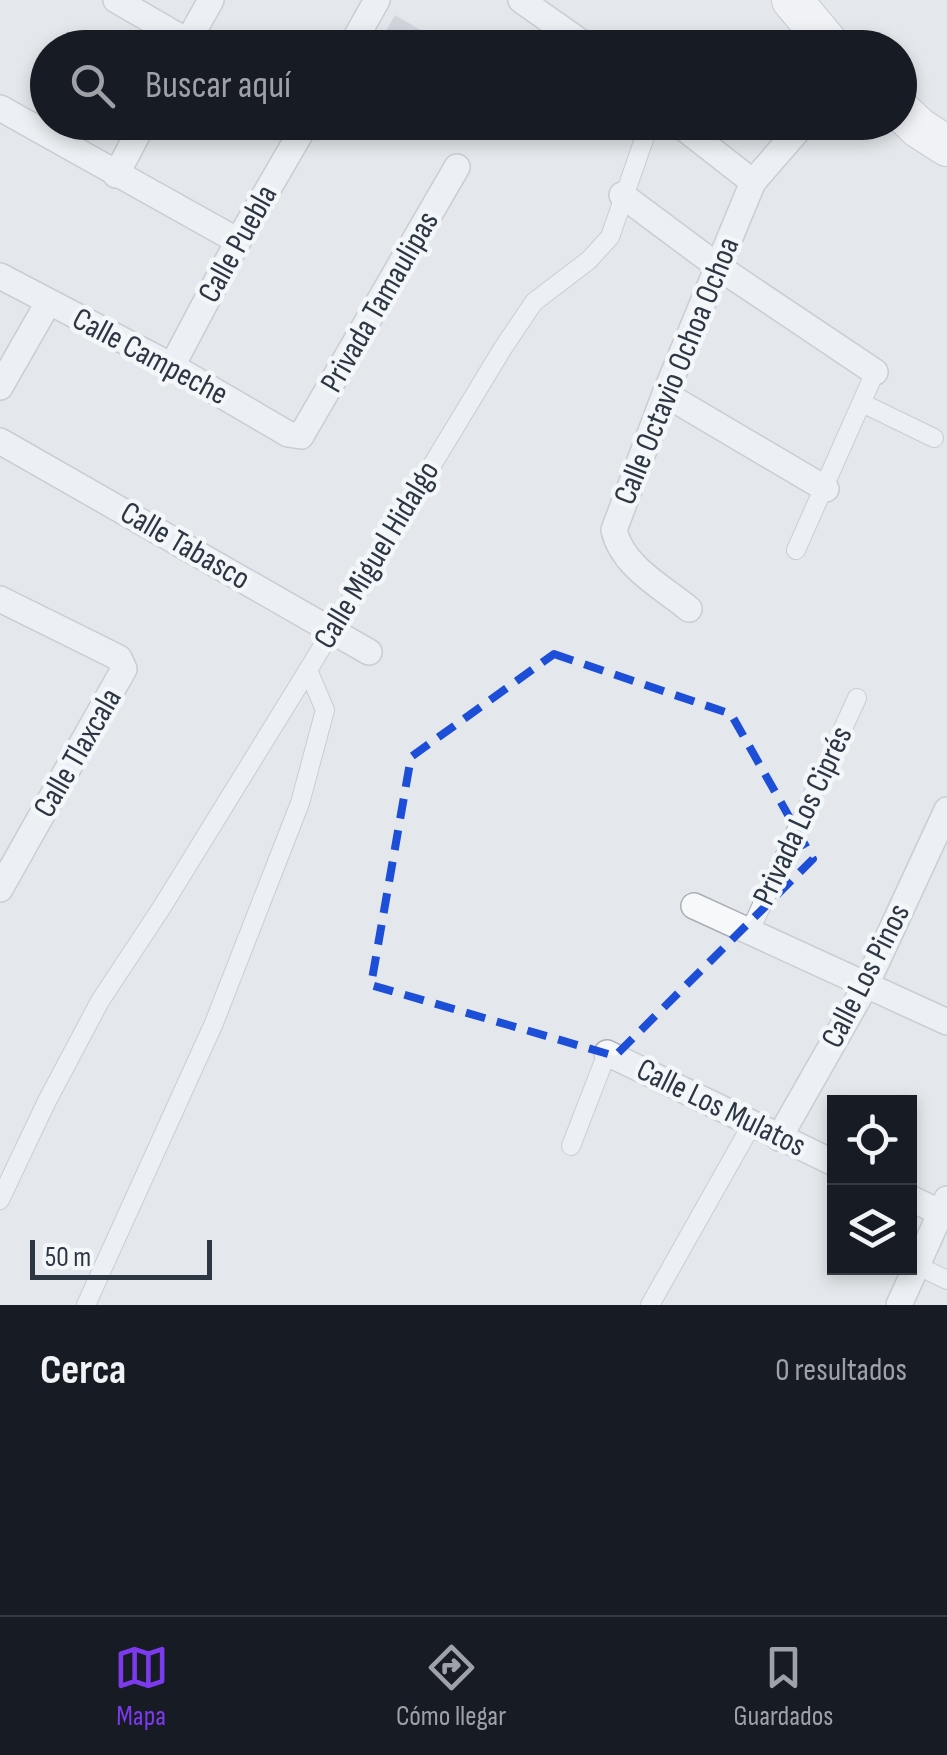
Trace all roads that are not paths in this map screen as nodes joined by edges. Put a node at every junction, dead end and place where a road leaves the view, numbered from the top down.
1 (116, 0) edge
2 (210, 0) edge
3 (377, 0) edge
4 (521, 0) edge
5 (792, 0) edge
6 (163, 30) edge
7 (193, 30) edge
8 (360, 30) edge
9 (564, 30) edge
10 (817, 30) edge
11 (0, 108) edge
12 (30, 125) edge
13 (917, 126) edge
14 (55, 140) edge
15 (134, 140) edge
16 (297, 140) edge
17 (643, 140) edge
18 (699, 140) edge
19 (789, 140) edge
20 (947, 146) edge
21 (456, 167) dead end
22 (116, 175) junction
23 (753, 182) junction
24 (622, 195) junction
25 (238, 241) junction
26 (720, 268) junction
27 (0, 276) edge
28 (48, 303) junction
29 (172, 366) junction
30 (876, 372) joint
31 (0, 387) edge
32 (665, 394) junction
33 (862, 403) junction
34 (301, 436) joint
35 (934, 438) dead end
36 (0, 442) edge
37 (826, 490) junction
38 (796, 550) dead end
39 (7, 603) edge
40 (689, 608) dead end
41 (332, 629) junction
42 (0, 630) edge
43 (369, 652) dead end
44 (308, 670) junction
45 (856, 698) dead end
46 (947, 810) edge
47 (0, 889) edge
48 (694, 906) dead end
49 (749, 933) junction
50 (866, 984) junction
51 (947, 1022) edge
52 (607, 1053) joint
53 (752, 1124) junction
54 (778, 1138) junction
55 (571, 1146) dead end
56 (827, 1159) edge
57 (0, 1200) edge
58 (917, 1200) edge
59 (945, 1210) edge
60 (918, 1266) junction
61 (947, 1280) edge
62 (86, 1305) edge
63 (650, 1305) edge
64 (898, 1305) edge

1 - 6 street
2 - 7 street
3 - 8 street
4 - 9 street
5 - 10 main road
11 - 12 street
13 - 20 main road
14 - 22 street
15 - 22 street
16 - 25 street, Calle Puebla
17 - 24 street, Calle Miguel Hidalgo
18 - 23 street
19 - 23 street, Calle Octavio Ochoa Ochoa
21 - 34 street, Privada Tamaulipas
22 - 25 street
23 - 26 street, Calle Octavio Ochoa Ochoa
24 - 26 street
24 - 41 street, Calle Miguel Hidalgo
25 - 29 street, Calle Puebla
26 - 30 street
26 - 32 street, Calle Octavio Ochoa Ochoa
27 - 28 street, Calle Campeche
28 - 29 street, Calle Campeche
28 - 31 street
29 - 34 street, Calle Campeche
30 - 33 street
32 - 37 street
32 - 40 street, Calle Octavio Ochoa Ochoa
33 - 35 street
33 - 37 street
36 - 41 street, Calle Tabasco
37 - 38 street
39 - 42 street
39 - 47 street, Calle Tlaxcala
41 - 43 street, Calle Tabasco
41 - 44 street, Calle Miguel Hidalgo
44 - 57 street
44 - 62 street, Calle Miguel Hidalgo
45 - 49 street, Privada Los Ciprés
46 - 50 street, Calle Los Pinos
48 - 49 street
49 - 50 street
50 - 51 street
50 - 54 street, Calle Los Pinos
52 - 53 street, Calle Los Mulatos
52 - 55 street
53 - 54 street, Calle Los Mulatos
53 - 63 street
54 - 56 street, Calle Los Mulatos
58 - 59 street
59 - 60 street
60 - 61 street
60 - 64 street

